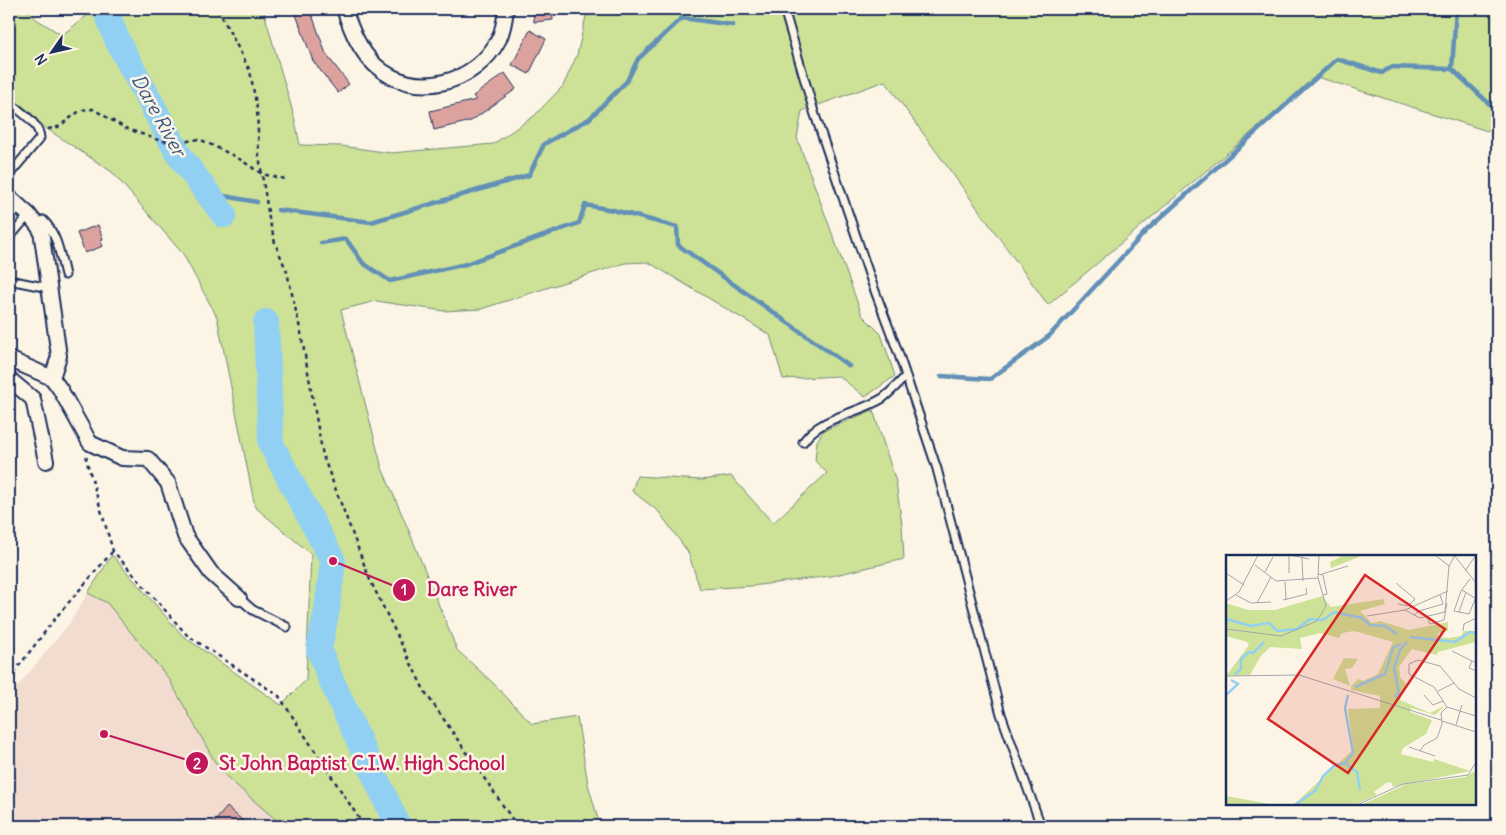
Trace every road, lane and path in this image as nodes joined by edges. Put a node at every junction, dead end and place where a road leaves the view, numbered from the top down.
1 (218, 9) edge
2 (344, 9) edge
3 (506, 9) edge
4 (784, 9) edge
5 (9, 102) edge
6 (39, 131) junction
7 (262, 174) junction
8 (9, 175) edge
9 (284, 179) dead end
10 (9, 197) edge
11 (33, 219) junction
12 (9, 238) edge
13 (65, 275) dead end
14 (9, 280) edge
15 (49, 288) junction
16 (9, 359) edge
17 (906, 376) junction
18 (9, 379) edge
19 (56, 383) junction
20 (90, 442) junction
21 (803, 442) dead end
22 (46, 461) dead end
23 (113, 551) junction
24 (239, 598) joint
25 (287, 626) dead end
26 (9, 679) edge
27 (364, 826) edge
28 (517, 826) edge
29 (1042, 826) edge

1 - 7 path
2 - 3 street
4 - 17 lane
5 - 6 lane
6 - 7 path
6 - 8 lane
7 - 9 path
7 - 28 path
10 - 11 street
11 - 12 lane
11 - 13 lane
11 - 15 street
14 - 15 lane
15 - 19 street
16 - 19 street
17 - 21 lane
17 - 29 lane
18 - 22 street
19 - 20 street
20 - 23 path
20 - 24 street
23 - 26 path
23 - 27 path
24 - 25 lane

